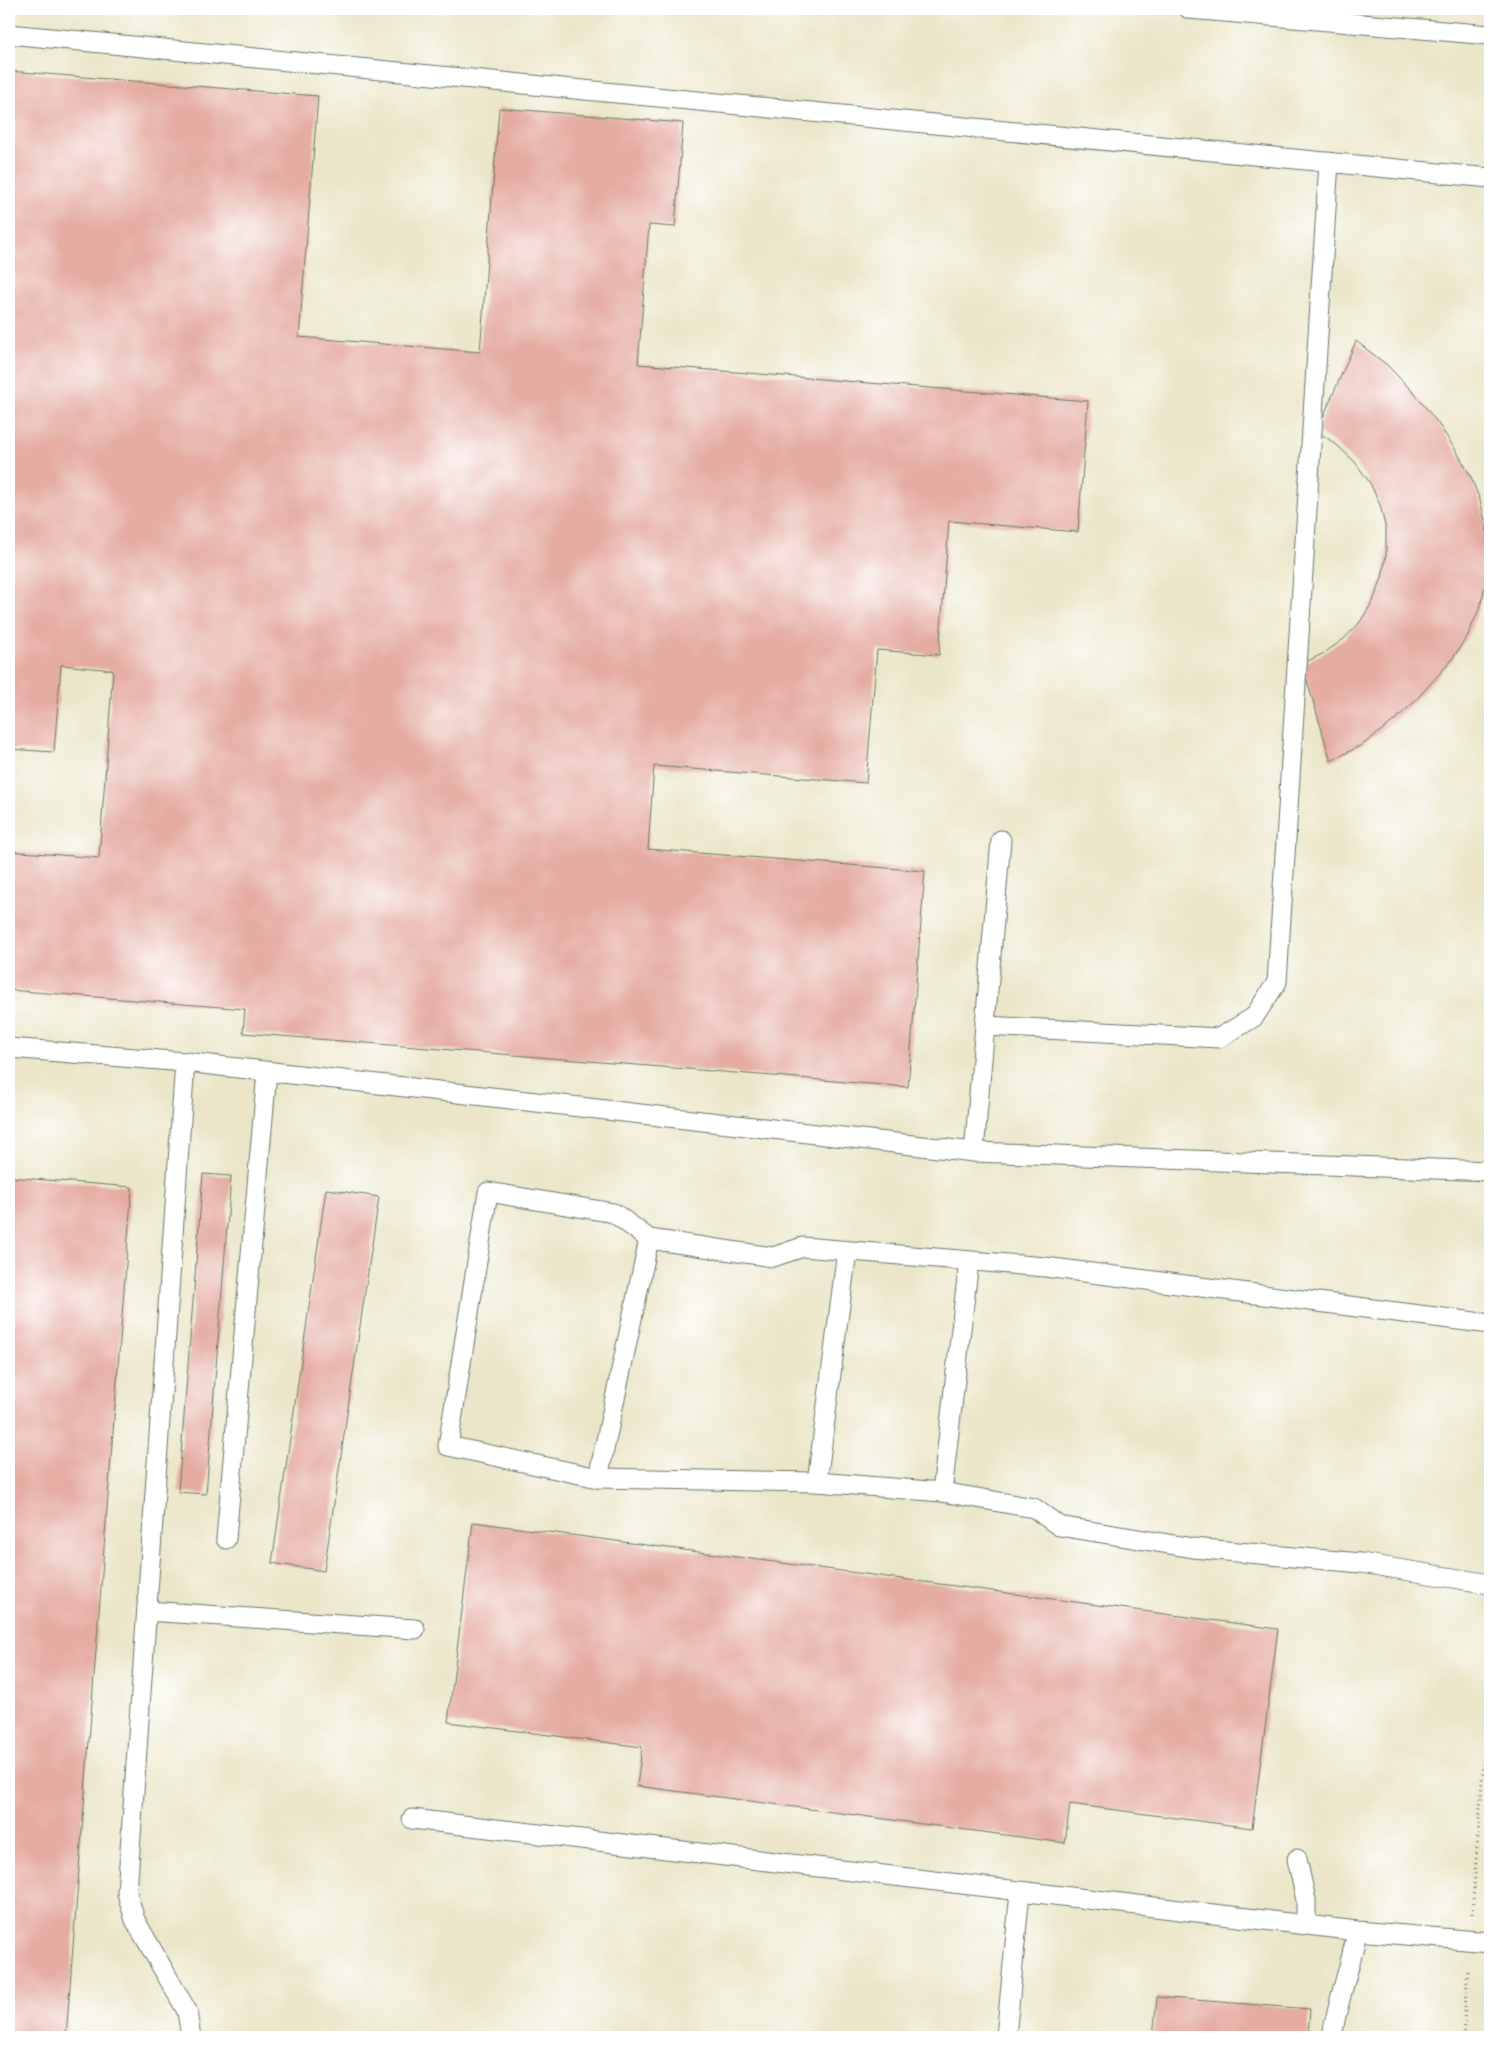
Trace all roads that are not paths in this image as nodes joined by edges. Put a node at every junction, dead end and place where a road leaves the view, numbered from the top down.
1 (1189, 9) edge
2 (9, 34) edge
3 (1490, 35) edge
4 (1329, 162) junction
5 (1490, 178) edge
6 (1001, 840) dead end
7 (985, 1026) junction
8 (9, 1048) edge
9 (186, 1062) junction
10 (267, 1072) junction
11 (974, 1152) junction
12 (1490, 1171) edge
13 (649, 1239) junction
14 (847, 1251) junction
15 (969, 1261) junction
16 (1490, 1324) edge
17 (598, 1478) junction
18 (817, 1482) junction
19 (942, 1492) junction
20 (226, 1539) dead end
21 (1490, 1584) edge
22 (146, 1611) junction
23 (415, 1629) dead end
24 (412, 1819) dead end
25 (1297, 1859) dead end
26 (1020, 1892) junction
27 (1306, 1924) junction
28 (1357, 1931) junction
29 (1490, 1942) edge
30 (190, 2037) edge
31 (1006, 2037) edge
32 (1332, 2037) edge

1 - 3 lane
2 - 4 lane
4 - 5 lane
4 - 7 lane
6 - 7 lane
7 - 11 lane
8 - 9 lane
9 - 10 lane
9 - 22 lane
10 - 11 lane
10 - 20 lane
11 - 12 lane
13 - 14 lane
13 - 17 lane
13 - 17 lane
14 - 15 lane
14 - 18 lane
15 - 16 lane
15 - 19 lane
17 - 18 lane
18 - 19 lane
19 - 21 lane
22 - 23 lane
22 - 30 lane
24 - 26 lane
25 - 27 lane
26 - 27 lane
26 - 31 lane
27 - 28 lane
28 - 29 lane
28 - 32 lane

